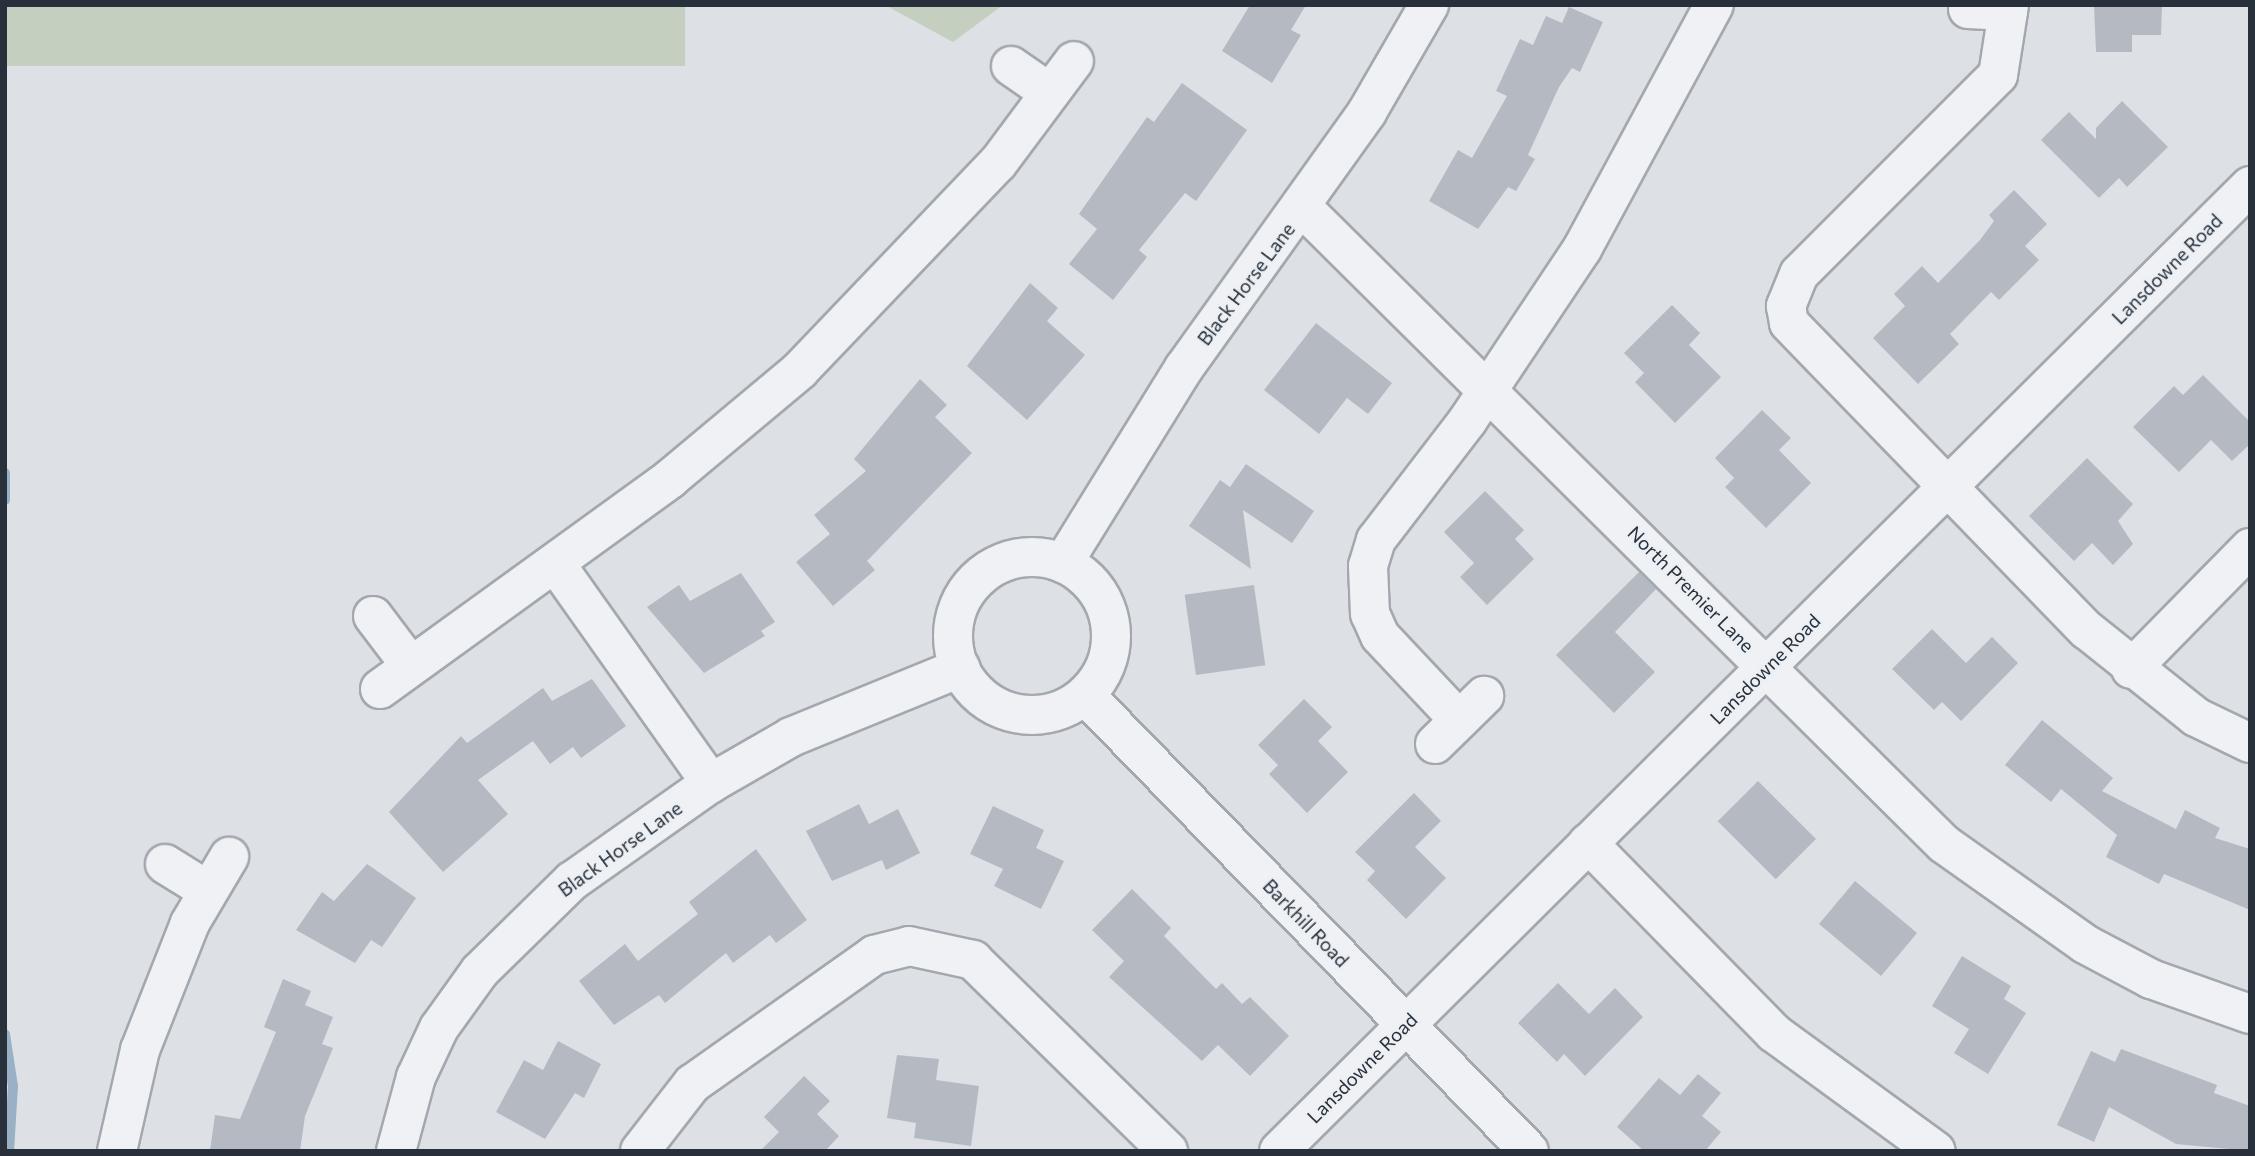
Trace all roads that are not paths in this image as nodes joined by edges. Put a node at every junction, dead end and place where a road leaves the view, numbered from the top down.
1 (1429, 5) edge
2 (1714, 5) edge
3 (2009, 8) edge
4 (1968, 9) dead end
5 (1074, 61) dead end
6 (1011, 66) dead end
7 (1050, 93) junction
8 (2250, 186) edge
9 (1303, 208) junction
10 (1490, 388) junction
11 (1947, 489) junction
12 (2250, 548) edge
13 (555, 563) junction
14 (1063, 563) junction
15 (373, 616) dead end
16 (410, 665) junction
17 (1768, 666) junction
18 (961, 668) junction
19 (2131, 669) junction
20 (380, 689) dead end
21 (1085, 695) junction
22 (1460, 720) dead end
23 (2250, 743) edge
24 (711, 783) junction
25 (1588, 843) junction
26 (229, 857) dead end
27 (165, 864) dead end
28 (207, 890) junction
29 (2250, 1014) edge
30 (1405, 1025) junction
31 (117, 1151) edge
32 (396, 1151) edge
33 (640, 1151) edge
34 (1168, 1151) edge
35 (1279, 1151) edge
36 (1528, 1151) edge
37 (1936, 1151) edge

1 - 9 street, Black Horse Lane
2 - 10 street
3 - 4 street
3 - 11 street
5 - 7 street
6 - 7 street
7 - 13 street
8 - 11 street, Lansdowne Road
9 - 10 street, North Premier Lane
9 - 14 street, Black Horse Lane
10 - 17 street, North Premier Lane
10 - 22 street
11 - 17 street, Lansdowne Road
11 - 19 street
12 - 19 street
13 - 16 street
13 - 24 street
14 - 18 street
14 - 21 street
15 - 16 street
16 - 20 street
17 - 25 street, Lansdowne Road
17 - 29 street, North Premier Lane
18 - 21 street
18 - 24 street, Black Horse Lane
19 - 23 street
21 - 30 street, Barkhill Road
24 - 32 street, Black Horse Lane
25 - 30 street, Lansdowne Road
25 - 37 street
26 - 28 street
27 - 28 street
28 - 31 street
30 - 35 street, Lansdowne Road
30 - 36 street, Barkhill Road
33 - 34 street

